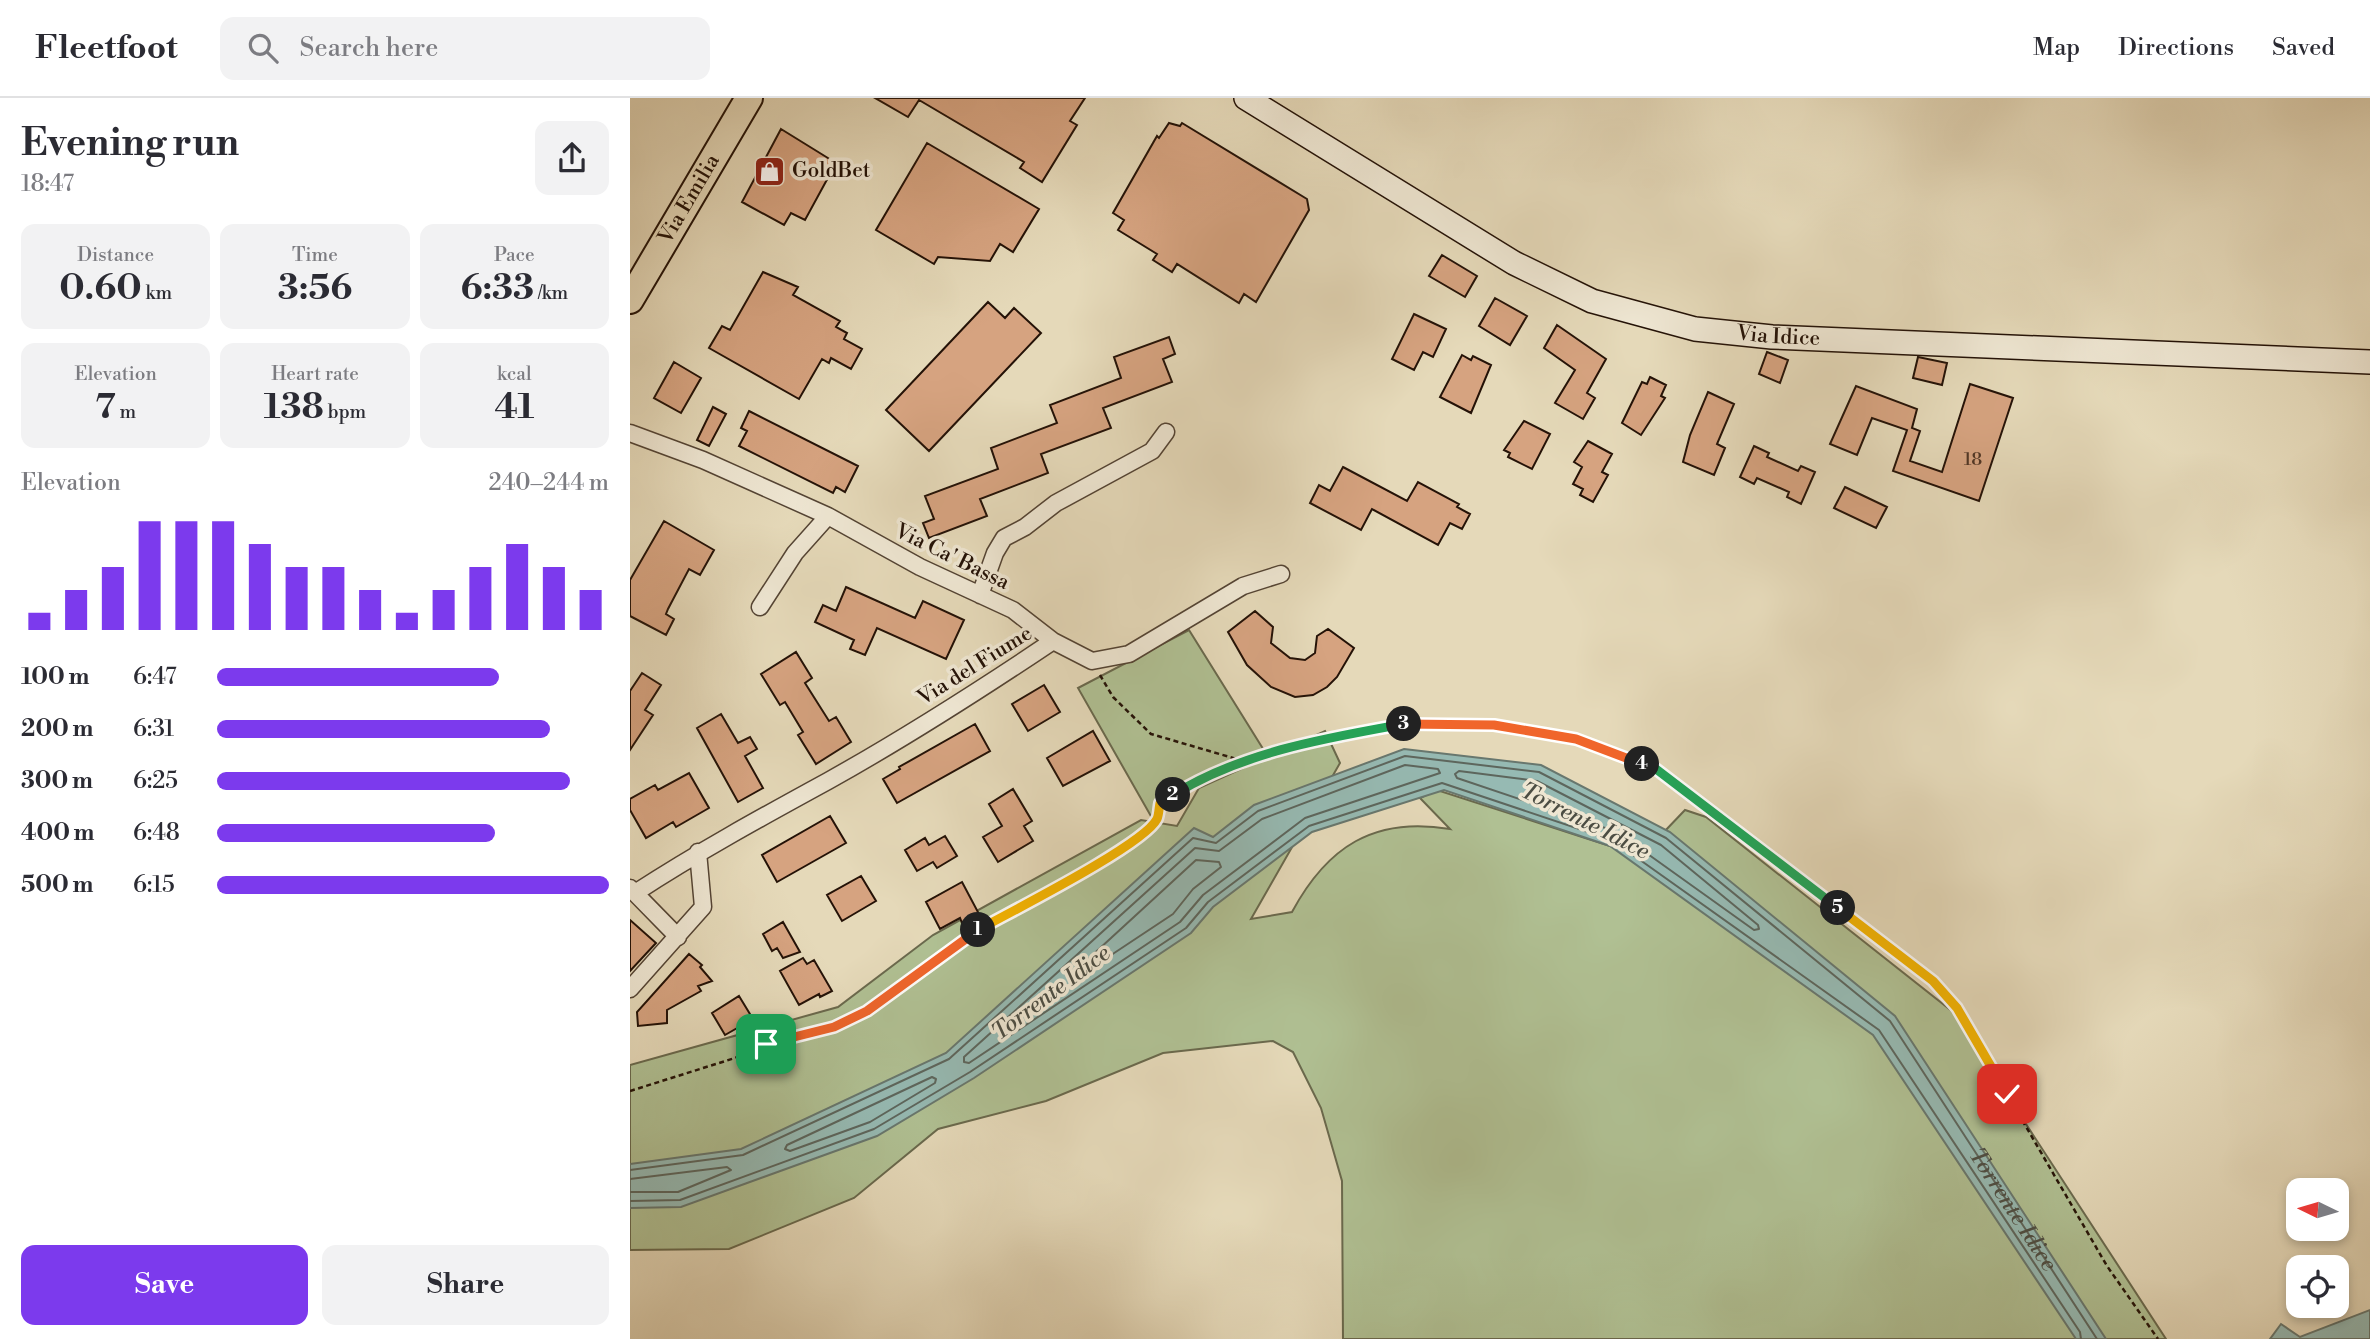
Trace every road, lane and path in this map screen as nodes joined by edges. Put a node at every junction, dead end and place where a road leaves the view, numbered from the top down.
1 (748, 98) edge
2 (1246, 98) edge
3 (664, 240) junction
4 (630, 268) edge
5 (630, 300) edge
6 (2370, 362) edge
7 (630, 425) edge
8 (1166, 432) dead end
9 (630, 433) edge
10 (651, 439) junction
11 (828, 516) junction
12 (1281, 574) dead end
13 (980, 595) junction
14 (760, 607) dead end
15 (1053, 641) junction
16 (1093, 661) junction
17 (1247, 762) junction
18 (698, 852) junction
19 (632, 890) edge
20 (678, 937) junction
21 (630, 989) edge
22 (630, 1091) edge
23 (2158, 1339) edge

1 - 3 main road, Via Emilia
2 - 6 main road, Via Idice
3 - 4 street
3 - 5 main road, Via Emilia
7 - 10 street
8 - 13 street
9 - 10 street, Via Ca' Bassa
10 - 11 street, Via Ca' Bassa
11 - 13 street, Via Ca' Bassa
11 - 14 street
12 - 16 street
13 - 15 street, Via Ca' Bassa
15 - 16 street, Via del Fiume
15 - 18 street, Via del Fiume
16 - 17 path
17 - 22 path
17 - 23 path
18 - 19 street, Via del Fiume
18 - 20 street
19 - 20 street, Via del Fiume
20 - 21 street

